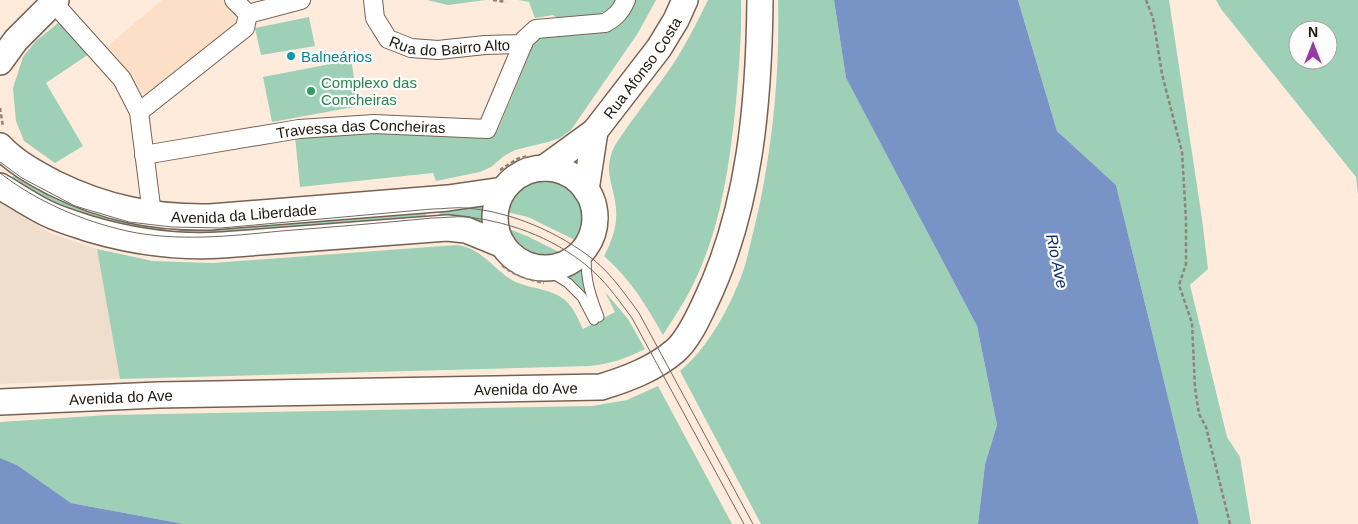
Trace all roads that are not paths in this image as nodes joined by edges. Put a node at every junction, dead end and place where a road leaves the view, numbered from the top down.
1 (234, 0) edge
2 (301, 0) edge
3 (373, 0) edge
4 (626, 0) edge
5 (685, 0) edge
6 (760, 0) edge
7 (53, 1) edge
8 (248, 14) junction
9 (523, 44) junction
10 (0, 62) edge
11 (138, 112) junction
12 (595, 131) junction
13 (3, 140) edge
14 (144, 156) junction
15 (539, 161) junction
16 (501, 180) junction
17 (0, 186) edge
18 (595, 194) junction
19 (152, 214) junction
20 (503, 245) junction
21 (592, 247) junction
22 (544, 268) junction
23 (0, 402) edge

1 - 8 street
2 - 8 street
3 - 9 street, Rua do Bairro Alto
4 - 9 street, Rua do Bairro Alto
5 - 12 street, Rua Afonso Costa
6 - 23 street, Avenida do Ave
7 - 10 street
7 - 11 street
8 - 11 street
9 - 14 street, Travessa das Concheiras
11 - 14 street
12 - 15 street, Rua Afonso Costa
12 - 18 street, Rua Afonso Costa
13 - 19 street, Avenida da Liberdade
14 - 19 street
15 - 16 street
15 - 18 street
16 - 19 street, Avenida da Liberdade
16 - 20 street
17 - 20 street, Avenida da Liberdade
18 - 21 street
20 - 22 street
21 - 22 street
21 - 22 lane

